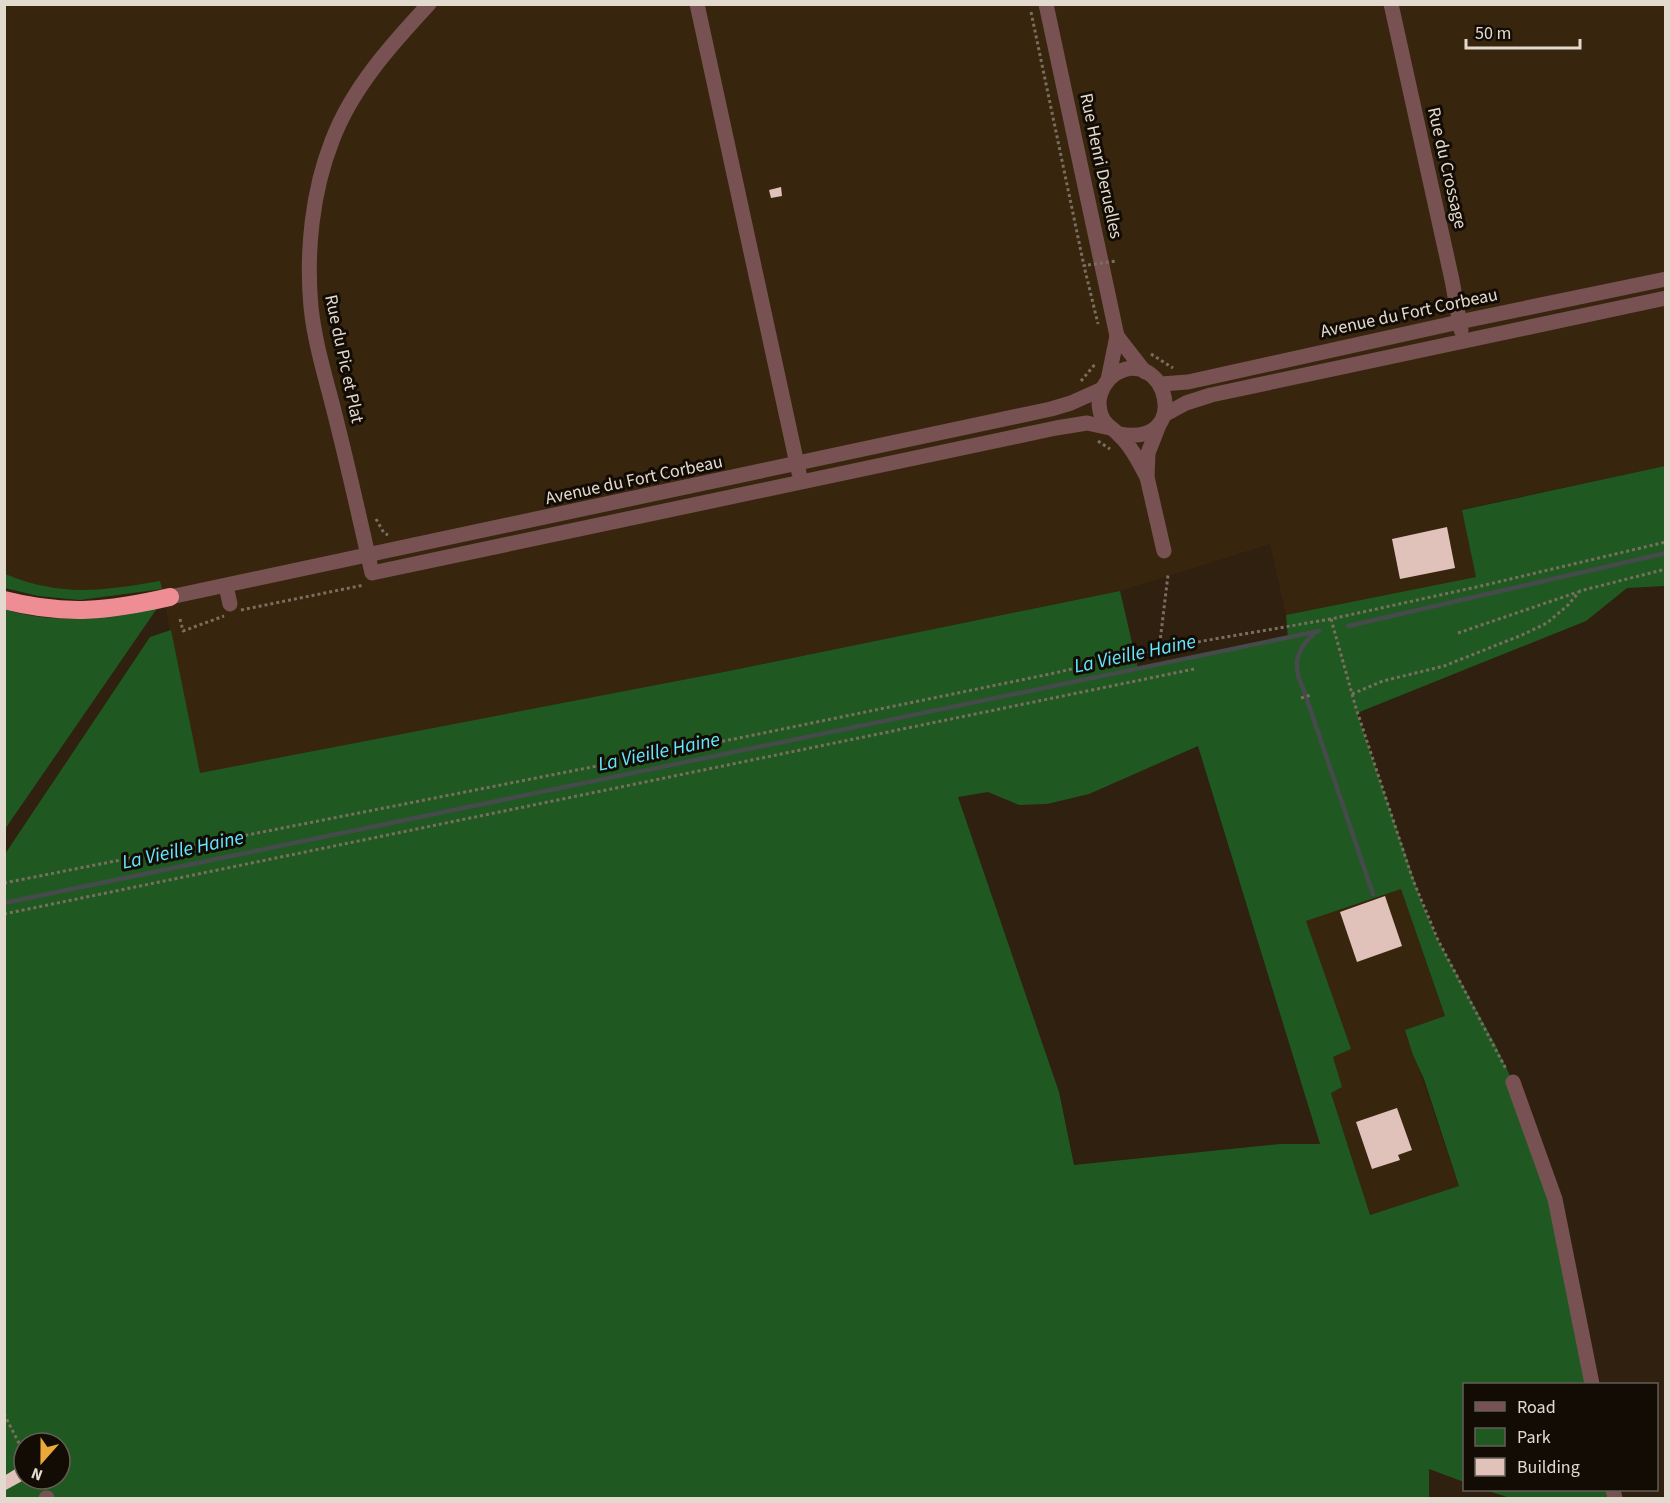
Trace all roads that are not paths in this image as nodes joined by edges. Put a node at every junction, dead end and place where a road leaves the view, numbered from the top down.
1 (429, 4) edge
2 (697, 4) edge
3 (1047, 4) edge
4 (1391, 4) edge
5 (1665, 279) edge
6 (1665, 298) edge
7 (1459, 322) junction
8 (1117, 336) junction
9 (1463, 340) junction
10 (1145, 372) junction
11 (1105, 384) junction
12 (1161, 384) junction
13 (1161, 420) junction
14 (1114, 431) junction
15 (797, 464) junction
16 (1147, 477) junction
17 (802, 482) junction
18 (1164, 551) dead end
19 (368, 555) junction
20 (372, 573) joint
21 (226, 586) junction
22 (170, 597) joint
23 (4, 600) edge
24 (230, 604) dead end
25 (1513, 1082) road end
26 (1592, 1383) edge

1 - 19 street, Rue du Pic et Plat
2 - 15 street
3 - 8 street, Rue Henri Deruelles
4 - 7 street, Rue du Crossage
5 - 7 street, Avenue du Fort Corbeau
6 - 9 street
7 - 9 street, Rue du Crossage
7 - 12 street, Avenue du Fort Corbeau
8 - 10 street, Rue Henri Deruelles
8 - 11 street, Rue Henri Deruelles
9 - 13 street
10 - 11 street
10 - 12 street
11 - 14 street
11 - 15 street, Avenue du Fort Corbeau
12 - 13 street
13 - 14 street
13 - 16 street
14 - 16 street
14 - 17 street, Avenue du Fort Corbeau
15 - 17 street
15 - 19 street, Avenue du Fort Corbeau
16 - 18 street
17 - 20 street, Avenue du Fort Corbeau
19 - 20 street, Rue du Pic et Plat
19 - 21 street, Avenue du Fort Corbeau
21 - 22 street, Avenue du Fort Corbeau
21 - 24 street
22 - 23 highway
25 - 26 street

